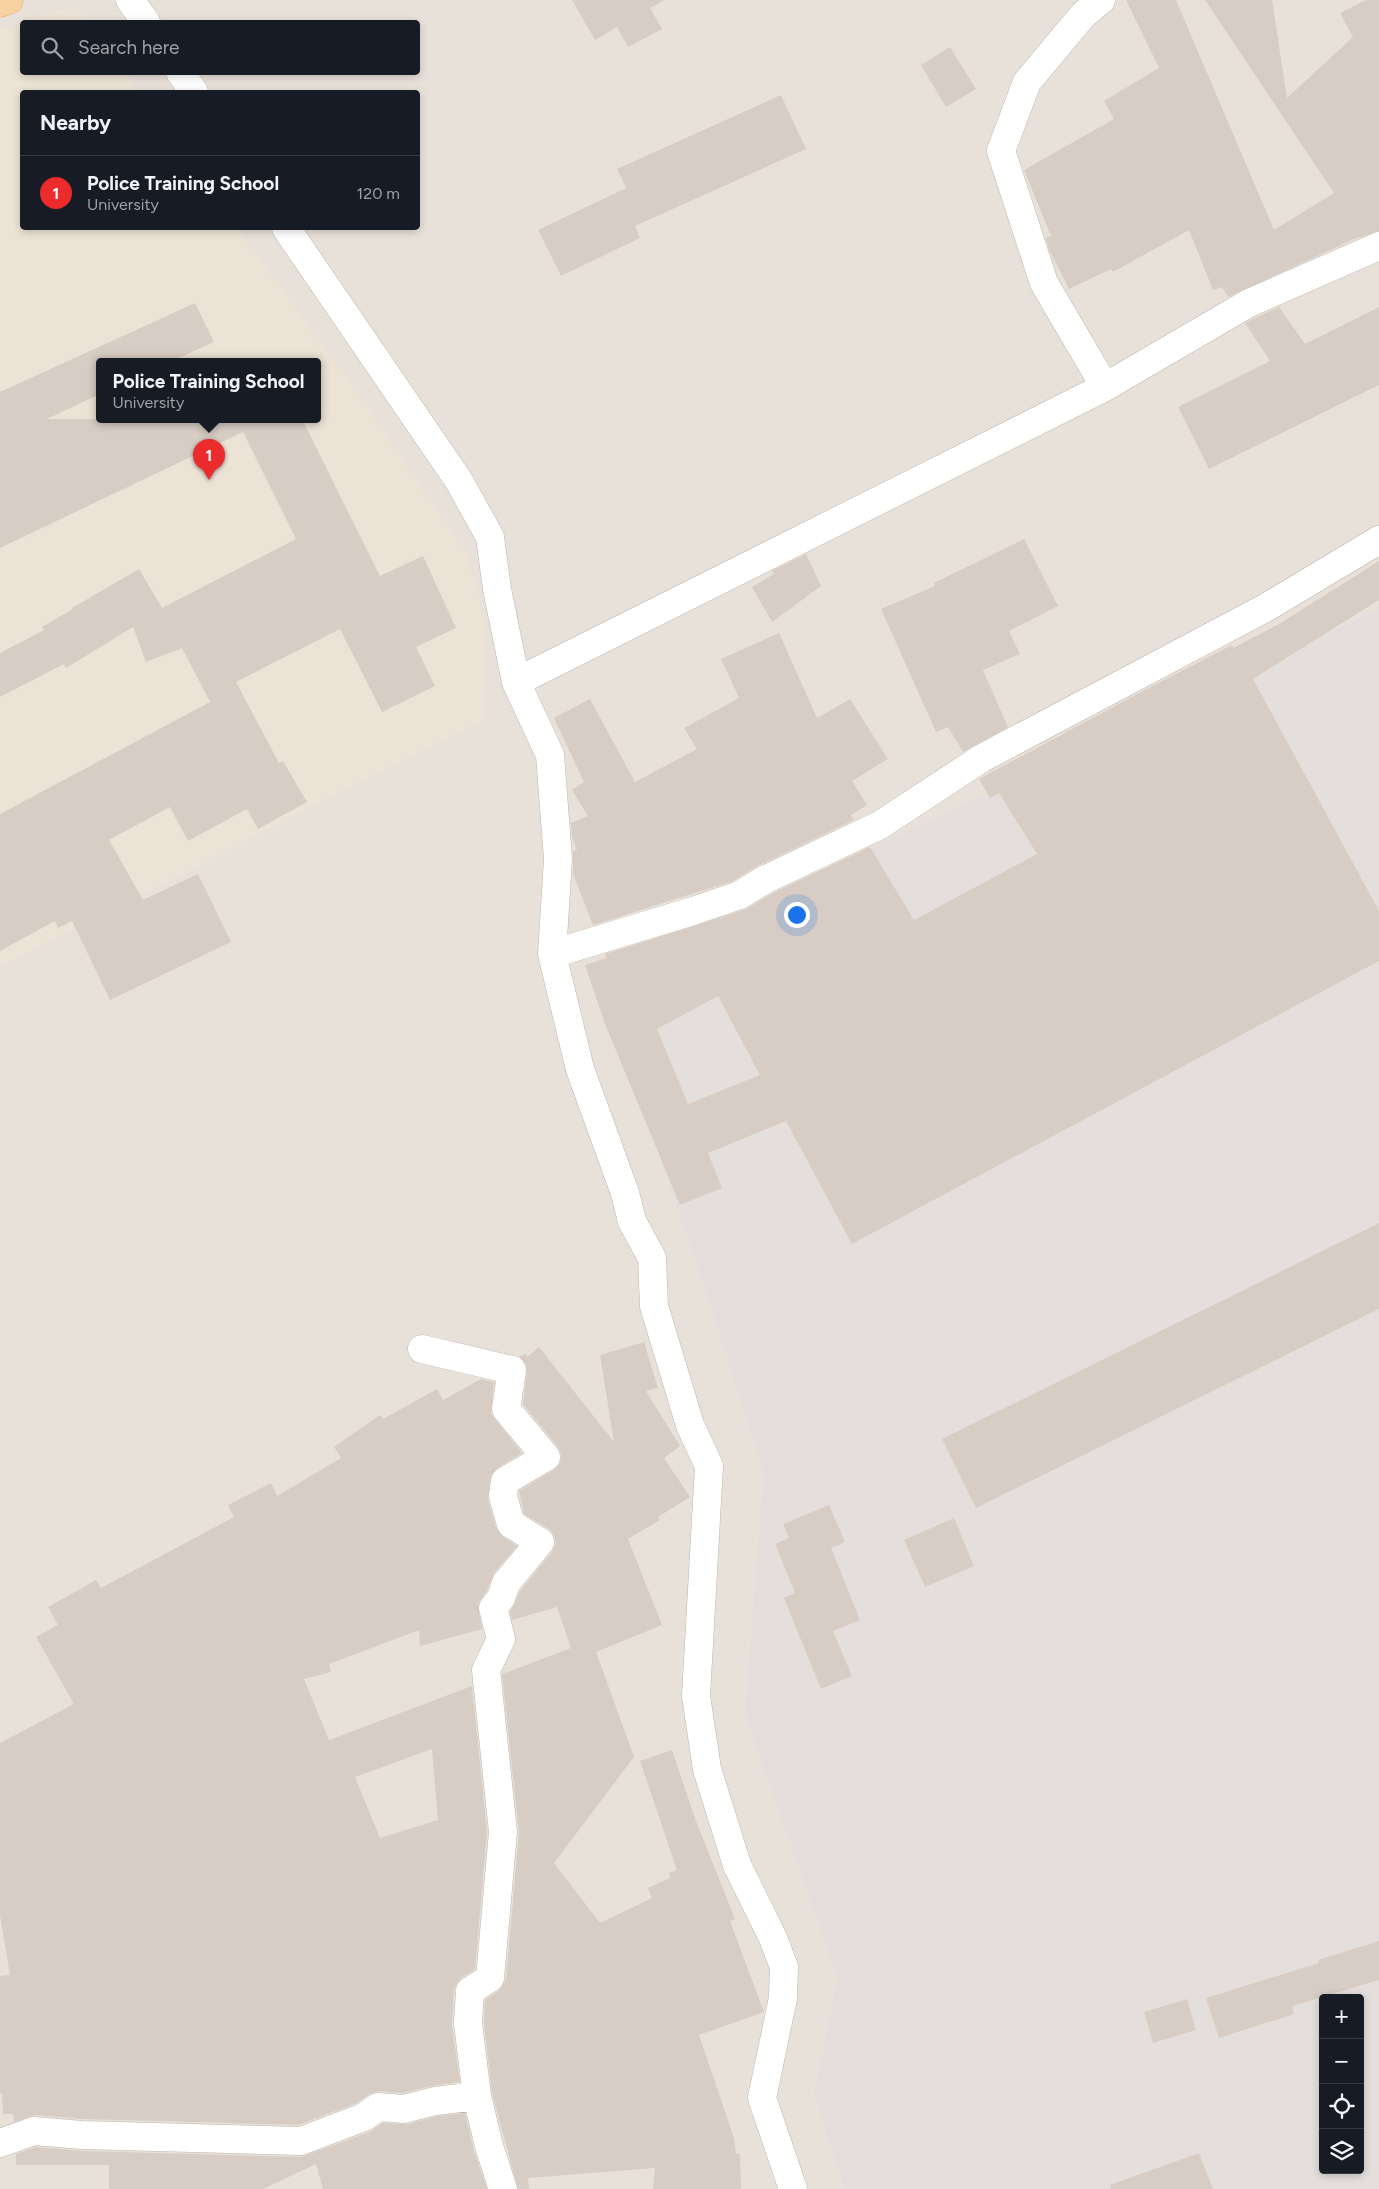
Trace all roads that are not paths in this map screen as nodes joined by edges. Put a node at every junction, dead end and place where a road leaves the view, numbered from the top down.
1 (9, 0) edge
2 (130, 0) edge
3 (1101, 0) edge
4 (0, 3) edge
5 (145, 20) edge
6 (182, 75) edge
7 (193, 90) edge
8 (287, 230) edge
9 (1379, 246) edge
10 (1105, 387) junction
11 (1379, 540) edge
12 (516, 682) junction
13 (552, 954) junction
14 (422, 1349) dead end
15 (477, 2096) junction
16 (0, 2143) edge
17 (503, 2189) edge
18 (793, 2189) edge

1 - 4 main road
2 - 5 street
3 - 10 street
6 - 7 street
8 - 12 street
9 - 10 street
10 - 12 street
11 - 13 street
12 - 13 street
13 - 18 street
14 - 15 street
15 - 16 street
15 - 17 street

